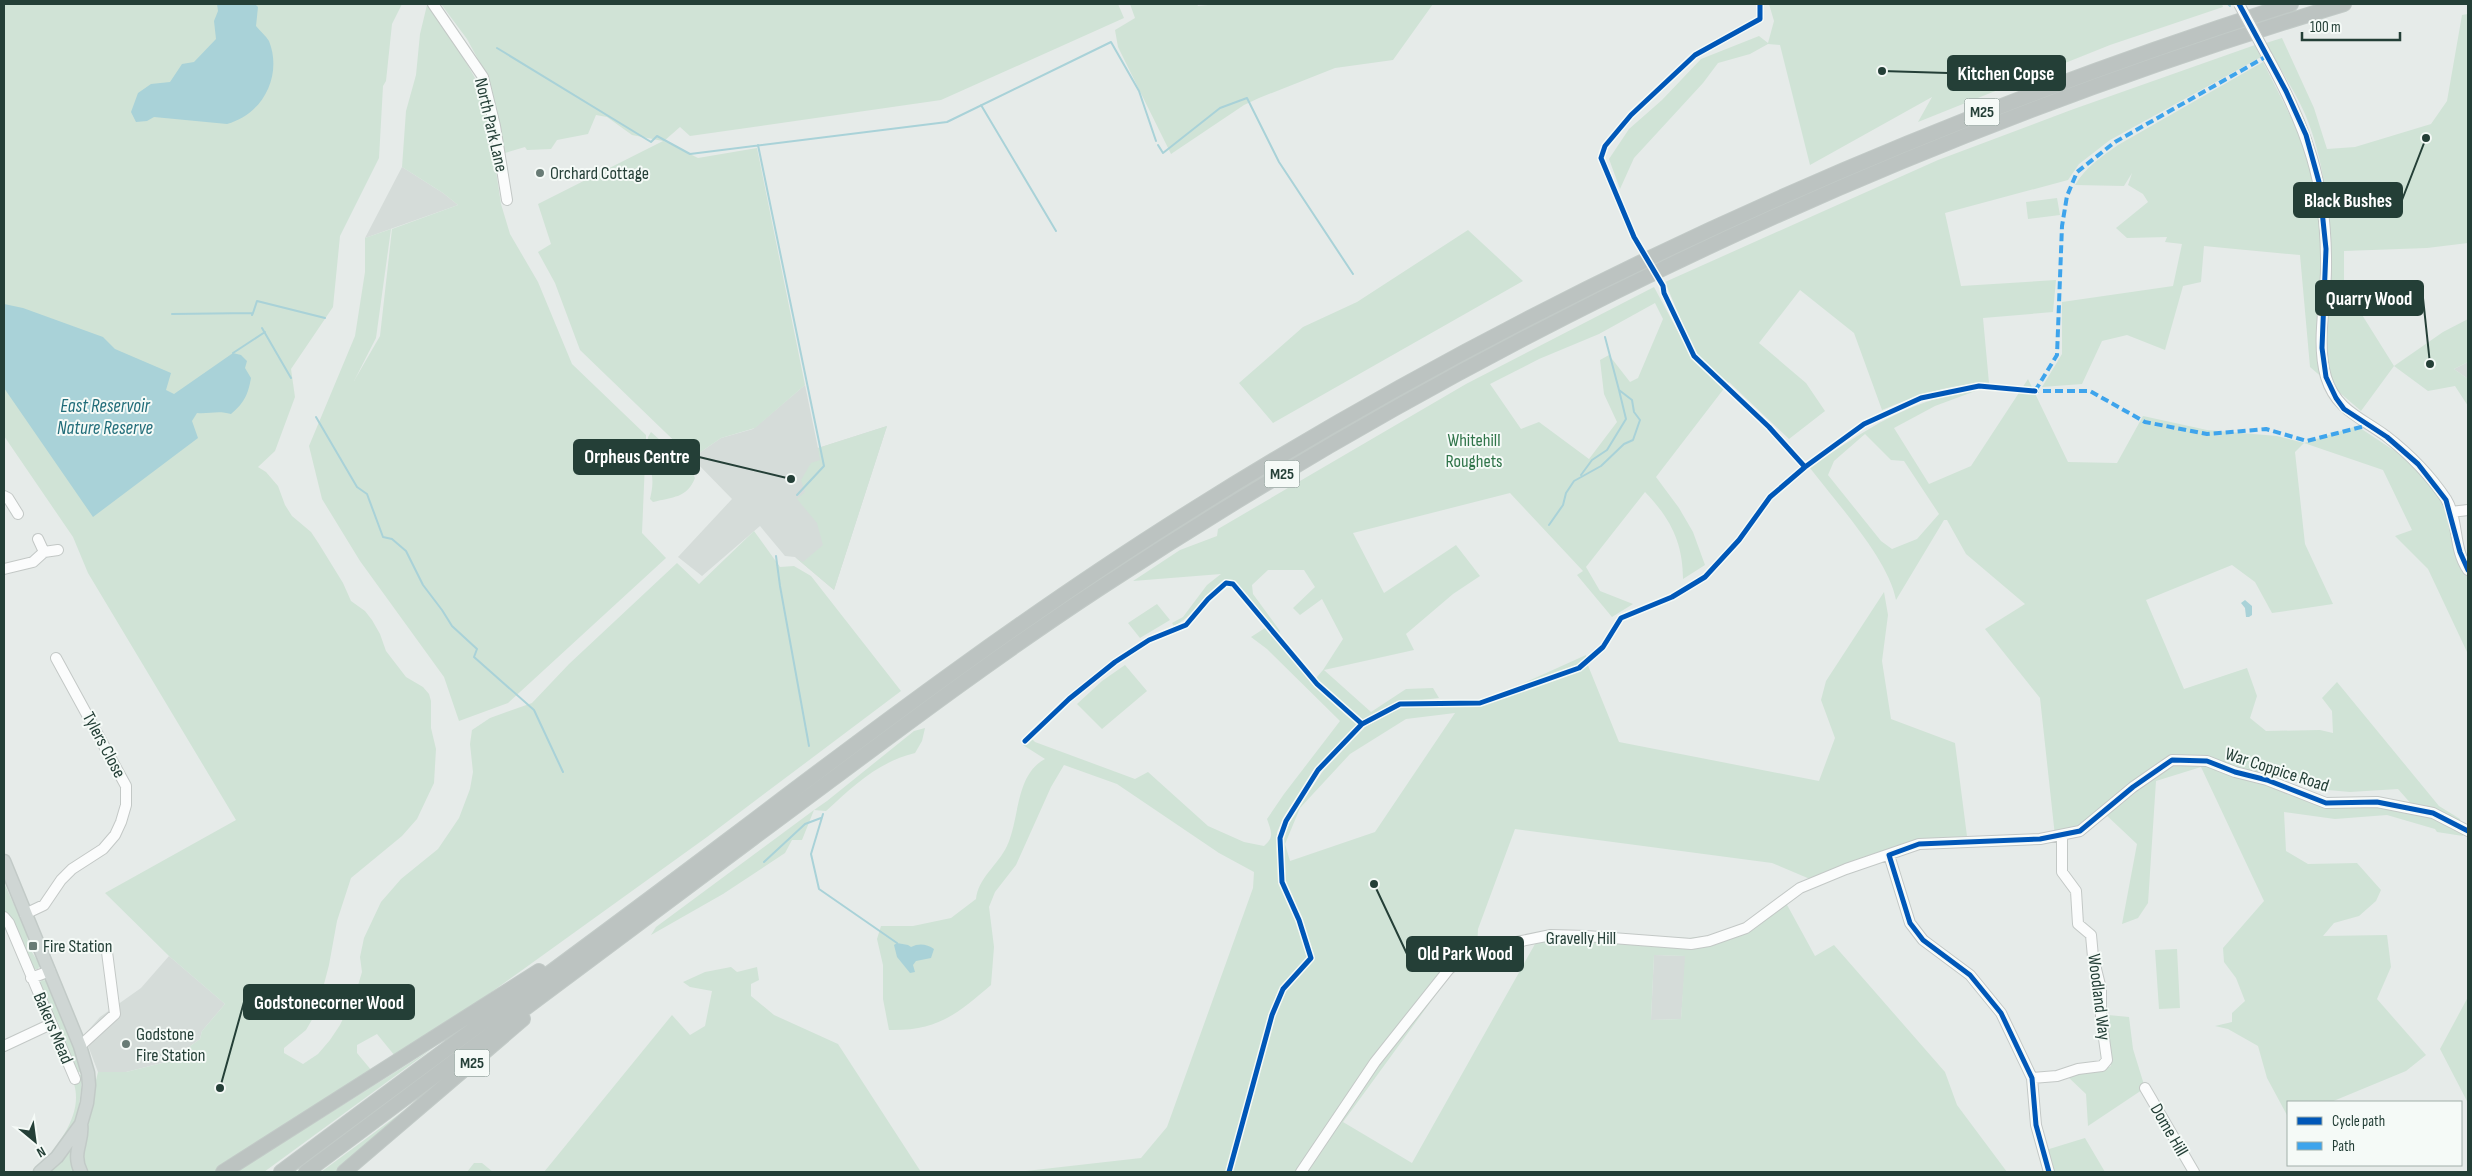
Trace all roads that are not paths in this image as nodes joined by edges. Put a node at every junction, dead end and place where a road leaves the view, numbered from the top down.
1 (433, 4) edge
2 (2239, 4) edge
3 (2291, 4) edge
4 (2344, 4) edge
5 (507, 200) dead end
6 (4, 496) edge
7 (2468, 510) edge
8 (2451, 512) junction
9 (18, 514) dead end
10 (38, 539) dead end
11 (58, 550) dead end
12 (44, 552) junction
13 (4, 570) edge
14 (2468, 570) edge
15 (56, 658) dead end
16 (2468, 831) edge
17 (2062, 835) junction
18 (1889, 855) junction
19 (4, 861) edge
20 (25, 914) junction
21 (4, 917) edge
22 (612, 926) junction
23 (107, 952) dead end
24 (599, 953) junction
25 (50, 971) junction
26 (31, 978) junction
27 (51, 1024) junction
28 (4, 1046) edge
29 (80, 1046) junction
30 (2032, 1078) junction
31 (75, 1079) dead end
32 (2145, 1088) dead end
33 (81, 1124) junction
34 (40, 1172) edge
35 (80, 1172) edge
36 (223, 1172) edge
37 (281, 1172) edge
38 (306, 1172) edge
39 (344, 1172) edge
40 (1300, 1172) edge
41 (2049, 1172) edge
42 (2194, 1172) edge

1 - 5 street, North Park Lane
2 - 8 street, bridge
3 - 22 highway, M25
4 - 24 highway, M25
6 - 9 street
7 - 8 street
8 - 14 street
10 - 12 street
11 - 12 street
12 - 13 street
15 - 20 street, Tylers Close
16 - 17 street, War Coppice Road
17 - 18 street, War Coppice Road
17 - 30 street, Woodland Way
18 - 30 street
18 - 40 street, Gravelly Hill
19 - 20 main road
20 - 25 main road
21 - 26 street, Bakers Mead
22 - 36 highway, M25
22 - 37 highway, M25
23 - 29 street
24 - 38 highway, M25
24 - 39 highway, M25
25 - 26 street, Bakers Mead
25 - 29 main road
26 - 27 street, Bakers Mead
27 - 28 street
27 - 31 street, Bakers Mead
29 - 33 main road
30 - 41 street
32 - 42 street, Dome Hill
33 - 34 main road
33 - 35 main road

